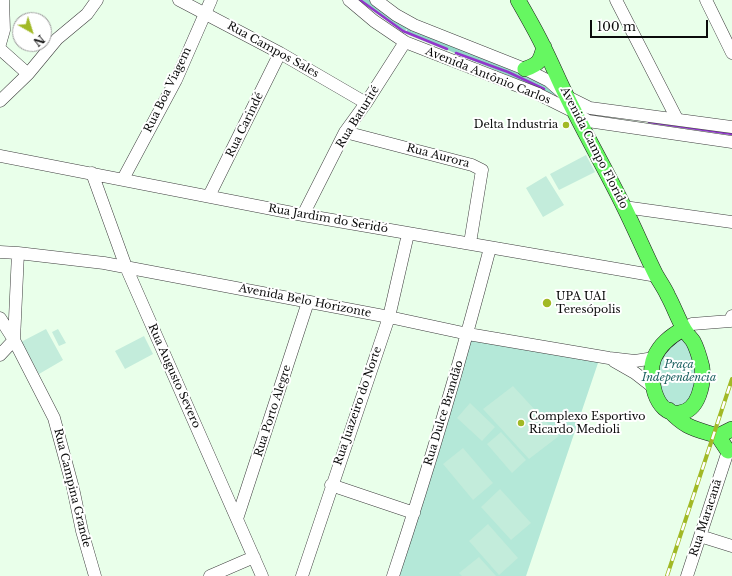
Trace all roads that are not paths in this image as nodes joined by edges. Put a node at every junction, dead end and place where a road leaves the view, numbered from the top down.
1 (3, 0) edge
2 (97, 0) edge
3 (179, 0) edge
4 (211, 0) edge
5 (349, 0) edge
6 (376, 0) edge
7 (518, 0) edge
8 (616, 0) edge
9 (706, 0) edge
10 (204, 14) junction
11 (729, 40) edge
12 (405, 42) junction
13 (0, 44) edge
14 (544, 47) junction
15 (0, 49) edge
16 (280, 53) junction
17 (732, 53) edge
18 (525, 69) junction
19 (28, 74) junction
20 (566, 96) junction
21 (0, 101) edge
22 (366, 103) junction
23 (574, 112) junction
24 (677, 119) junction
25 (732, 127) edge
26 (346, 132) junction
27 (732, 142) edge
28 (0, 156) edge
29 (92, 173) junction
30 (123, 179) junction
31 (209, 196) junction
32 (624, 207) junction
33 (303, 215) junction
34 (732, 222) edge
35 (408, 234) junction
36 (470, 243) junction
37 (490, 248) junction
38 (0, 252) edge
39 (18, 253) junction
40 (126, 267) junction
41 (657, 276) junction
42 (668, 296) junction
43 (308, 302) junction
44 (732, 316) edge
45 (389, 317) junction
46 (0, 318) edge
47 (683, 328) junction
48 (468, 334) junction
49 (668, 338) junction
50 (14, 340) junction
51 (0, 355) edge
52 (609, 358) junction
53 (654, 358) junction
54 (653, 387) junction
55 (694, 406) junction
56 (669, 410) junction
57 (732, 429) edge
58 (701, 431) junction
59 (726, 442) edge
60 (331, 485) junction
61 (414, 513) junction
62 (237, 519) junction
63 (700, 536) junction
64 (732, 546) edge
65 (254, 557) junction
66 (95, 576) edge
67 (210, 576) edge
68 (262, 576) edge
69 (302, 576) edge
70 (393, 576) edge
71 (687, 576) edge

1 - 13 street
2 - 19 street
3 - 10 street, Rua Campos Sales
4 - 10 street, Rua Boa Viagem
5 - 12 street, Avenida Antônio Carlos
6 - 18 street, Avenida Antônio Carlos
7 - 14 main road, Avenida Campo Florido
8 - 24 street
9 - 11 street
10 - 16 street, Rua Campos Sales
10 - 30 street, Rua Boa Viagem
11 - 17 street
12 - 22 street, Rua Baturité
12 - 23 street, Avenida Antônio Carlos
14 - 18 main road
14 - 20 main road, Avenida Campo Florido
15 - 19 street
16 - 22 street, Rua Campos Sales
16 - 31 street, Rua Carindé
18 - 20 street, Avenida Antônio Carlos
19 - 21 street
20 - 23 main road, Avenida Campo Florido
20 - 24 street, Avenida Antônio Carlos
22 - 26 street, Rua Baturité
23 - 27 street, Avenida Antônio Carlos
23 - 32 main road, Avenida Campo Florido
24 - 25 street, Avenida Antônio Carlos
26 - 33 street, Rua Baturité
26 - 36 street, Rua Aurora
28 - 29 street, Rua Jardim do Seridó
29 - 30 street, Rua Jardim do Seridó
29 - 40 street, Rua Augusto Severo
30 - 31 street, Rua Jardim do Seridó
31 - 33 street, Rua Jardim do Seridó
32 - 34 street
32 - 41 main road, Avenida Campo Florido
33 - 35 street, Rua Jardim do Seridó
35 - 36 street, Rua Jardim do Seridó
35 - 45 street, Rua Juazeiro do Norte
36 - 37 street, Rua Jardim do Seridó
37 - 41 street, Rua Jardim do Seridó
37 - 48 street, Rua Dulce Brandão
38 - 39 street, Avenida Belo Horizonte
39 - 40 street, Avenida Belo Horizonte
39 - 50 street
40 - 43 street, Avenida Belo Horizonte
40 - 62 street, Rua Augusto Severo
41 - 42 main road, Avenida Campo Florido
42 - 47 main road, Avenida Campo Florido
42 - 49 main road
43 - 45 street, Avenida Belo Horizonte
43 - 62 street, Rua Porto Alegre
44 - 47 street
45 - 48 street, Avenida Belo Horizonte
45 - 60 street, Rua Juazeiro do Norte
46 - 50 street, Rua Campina Grande
47 - 49 main road
47 - 55 main road
48 - 52 street, Avenida Belo Horizonte
48 - 61 street, Rua Dulce Brandão
49 - 53 main road
50 - 51 street
50 - 66 street, Rua Campina Grande
52 - 53 street, Avenida Belo Horizonte
52 - 54 street
53 - 54 main road
54 - 56 main road
55 - 56 main road
55 - 58 main road
56 - 58 main road
57 - 59 main road
58 - 59 main road
59 - 63 street, Rua Maracanã
60 - 61 street
60 - 69 street, Rua Juazeiro do Norte
61 - 70 street, Rua Dulce Brandão
62 - 65 street, Rua Augusto Severo
63 - 64 street
63 - 71 street, Rua Maracanã
65 - 67 street
65 - 68 street, Rua Augusto Severo

